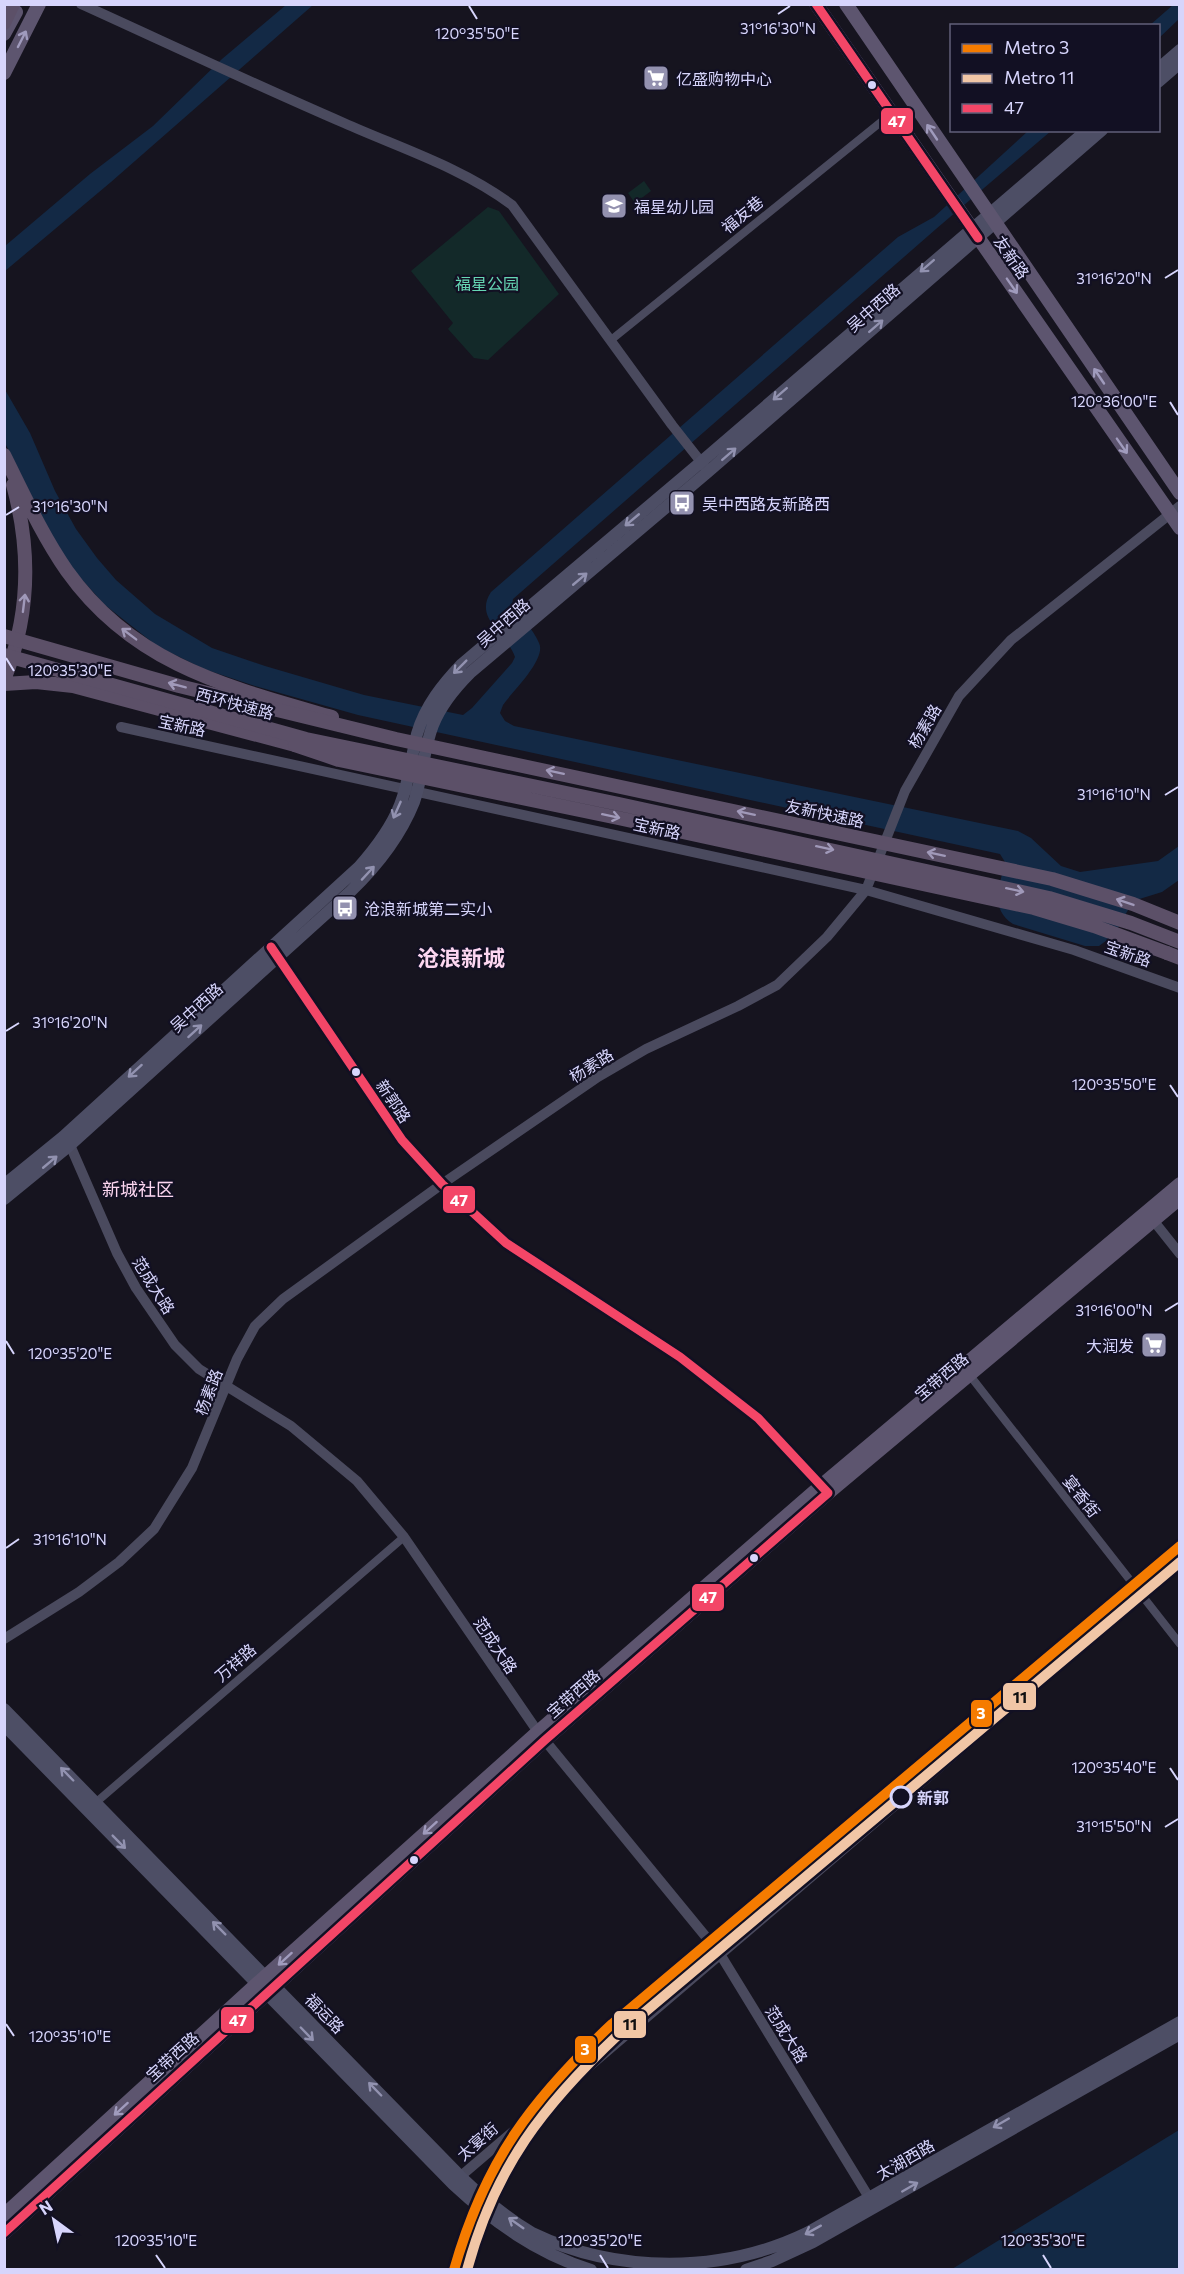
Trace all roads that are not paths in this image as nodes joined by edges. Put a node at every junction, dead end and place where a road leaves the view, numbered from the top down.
1 (13, 4) edge
2 (19, 4) edge
3 (39, 4) edge
4 (81, 4) edge
5 (816, 4) edge
6 (846, 4) edge
7 (4, 23) edge
8 (4, 34) edge
9 (1179, 51) edge
10 (1179, 63) edge
11 (1160, 67) edge
12 (4, 72) edge
13 (1160, 80) edge
14 (892, 113) junction
15 (1085, 132) edge
16 (1100, 132) edge
17 (992, 219) junction
18 (975, 233) junction
19 (611, 340) junction
20 (4, 457) edge
21 (705, 467) junction
22 (1179, 493) edge
23 (1174, 510) edge
24 (1179, 528) edge
25 (4, 636) edge
26 (497, 642) junction
27 (4, 655) edge
28 (4, 682) edge
29 (113, 695) junction
30 (174, 704) junction
31 (121, 727) dead end
32 (423, 735) junction
33 (396, 739) junction
34 (306, 740) junction
35 (459, 752) joint
36 (401, 772) junction
37 (411, 789) junction
38 (866, 890) junction
39 (1179, 923) edge
40 (1179, 942) edge
41 (275, 951) junction
42 (1173, 956) edge
43 (1179, 988) edge
44 (66, 1141) junction
45 (442, 1184) junction
46 (1179, 1184) edge
47 (4, 1185) edge
48 (1179, 1198) edge
49 (4, 1199) edge
50 (1150, 1216) junction
51 (1179, 1254) edge
52 (965, 1370) junction
53 (226, 1387) junction
54 (825, 1489) junction
55 (404, 1537) junction
56 (1179, 1562) edge
57 (1140, 1595) junction
58 (4, 1639) edge
59 (1179, 1644) edge
60 (4, 1709) edge
61 (4, 1725) edge
62 (541, 1736) junction
63 (91, 1806) junction
64 (720, 1954) junction
65 (266, 1984) junction
66 (1179, 2022) edge
67 (1179, 2034) edge
68 (168, 2074) junction
69 (456, 2180) junction
70 (872, 2202) junction
71 (4, 2215) edge
72 (4, 2233) edge
73 (629, 2267) joint
74 (591, 2270) edge
75 (746, 2270) edge

1 - 7 highway
2 - 8 main road
12 -> 3 main road
4 - 19 street
5 - 14 main road, 友新路
17 -> 6 main road, 友新路
9 - 11 main road
10 - 13 main road
14 - 18 main road, 友新路
14 - 19 street, 福友巷
15 - 17 main road, 吴中西路
16 - 17 main road, 吴中西路
17 - 18 main road, 吴中西路
22 -> 17 main road, 友新路
18 - 21 main road, 吴中西路
18 -> 23 main road, 友新路
19 - 21 street
28 -> 20 highway, bridge
33 -> 20 highway, bridge
21 - 26 main road, 吴中西路
23 - 24 main road, 友新路
23 - 38 street, 杨素路
33 -> 25 highway, 西环快速路, bridge
26 - 32 main road, 吴中西路
26 -> 32 main road, 吴中西路
27 - 30 highway, 西环快速路, bridge
28 - 29 highway
29 - 30 highway, bridge
29 - 36 highway, bridge
30 - 34 highway, 西环快速路, bridge
31 - 37 street, 宝新路
32 - 37 main road, 吴中西路
33 - 35 highway, 西环快速路, bridge
34 - 36 highway, bridge
34 -> 40 highway, 西环快速路, bridge
39 -> 35 highway, 友新快速路, bridge
36 -> 42 highway, bridge
37 - 38 street, 宝新路
37 - 41 main road, 吴中西路
38 - 43 street, 宝新路
38 - 45 street, 杨素路
41 - 44 main road, 吴中西路
41 - 45 street, 新郭路
44 - 47 main road, 吴中西路
49 -> 44 main road, 吴中西路
44 - 53 street, 范成大路
45 - 53 street, 杨素路
45 - 54 street, 新郭路
46 - 50 main road, 宝带西路
48 - 50 main road, 宝带西路
50 - 51 street
50 - 52 main road, 宝带西路
52 - 54 main road, 宝带西路
52 - 57 street, 宴香街
53 - 55 street, 范成大路
53 - 58 street, 杨素路
54 - 62 main road, 宝带西路
55 - 62 street, 范成大路
55 - 63 street, 万祥路
56 - 57 street, 太宴街
57 - 59 street, 宴香街
57 - 64 street, 太宴街
63 -> 60 main road, 福运路
61 - 63 main road, 福运路
62 - 64 street, 范成大路
62 - 65 main road, 宝带西路
63 - 65 main road, 福运路
64 - 69 street, 太宴街
64 - 70 street, 范成大路
65 - 68 main road, 宝带西路
65 - 69 main road, 福运路
66 -> 70 main road, 太湖西路
70 -> 67 main road, 太湖西路
68 -> 71 main road, 宝带西路
68 - 72 main road, 宝带西路
73 -> 69 main road, 福运路
69 - 74 main road, 福运路
70 -> 73 main road, 太湖西路
70 - 75 main road, 太湖西路

